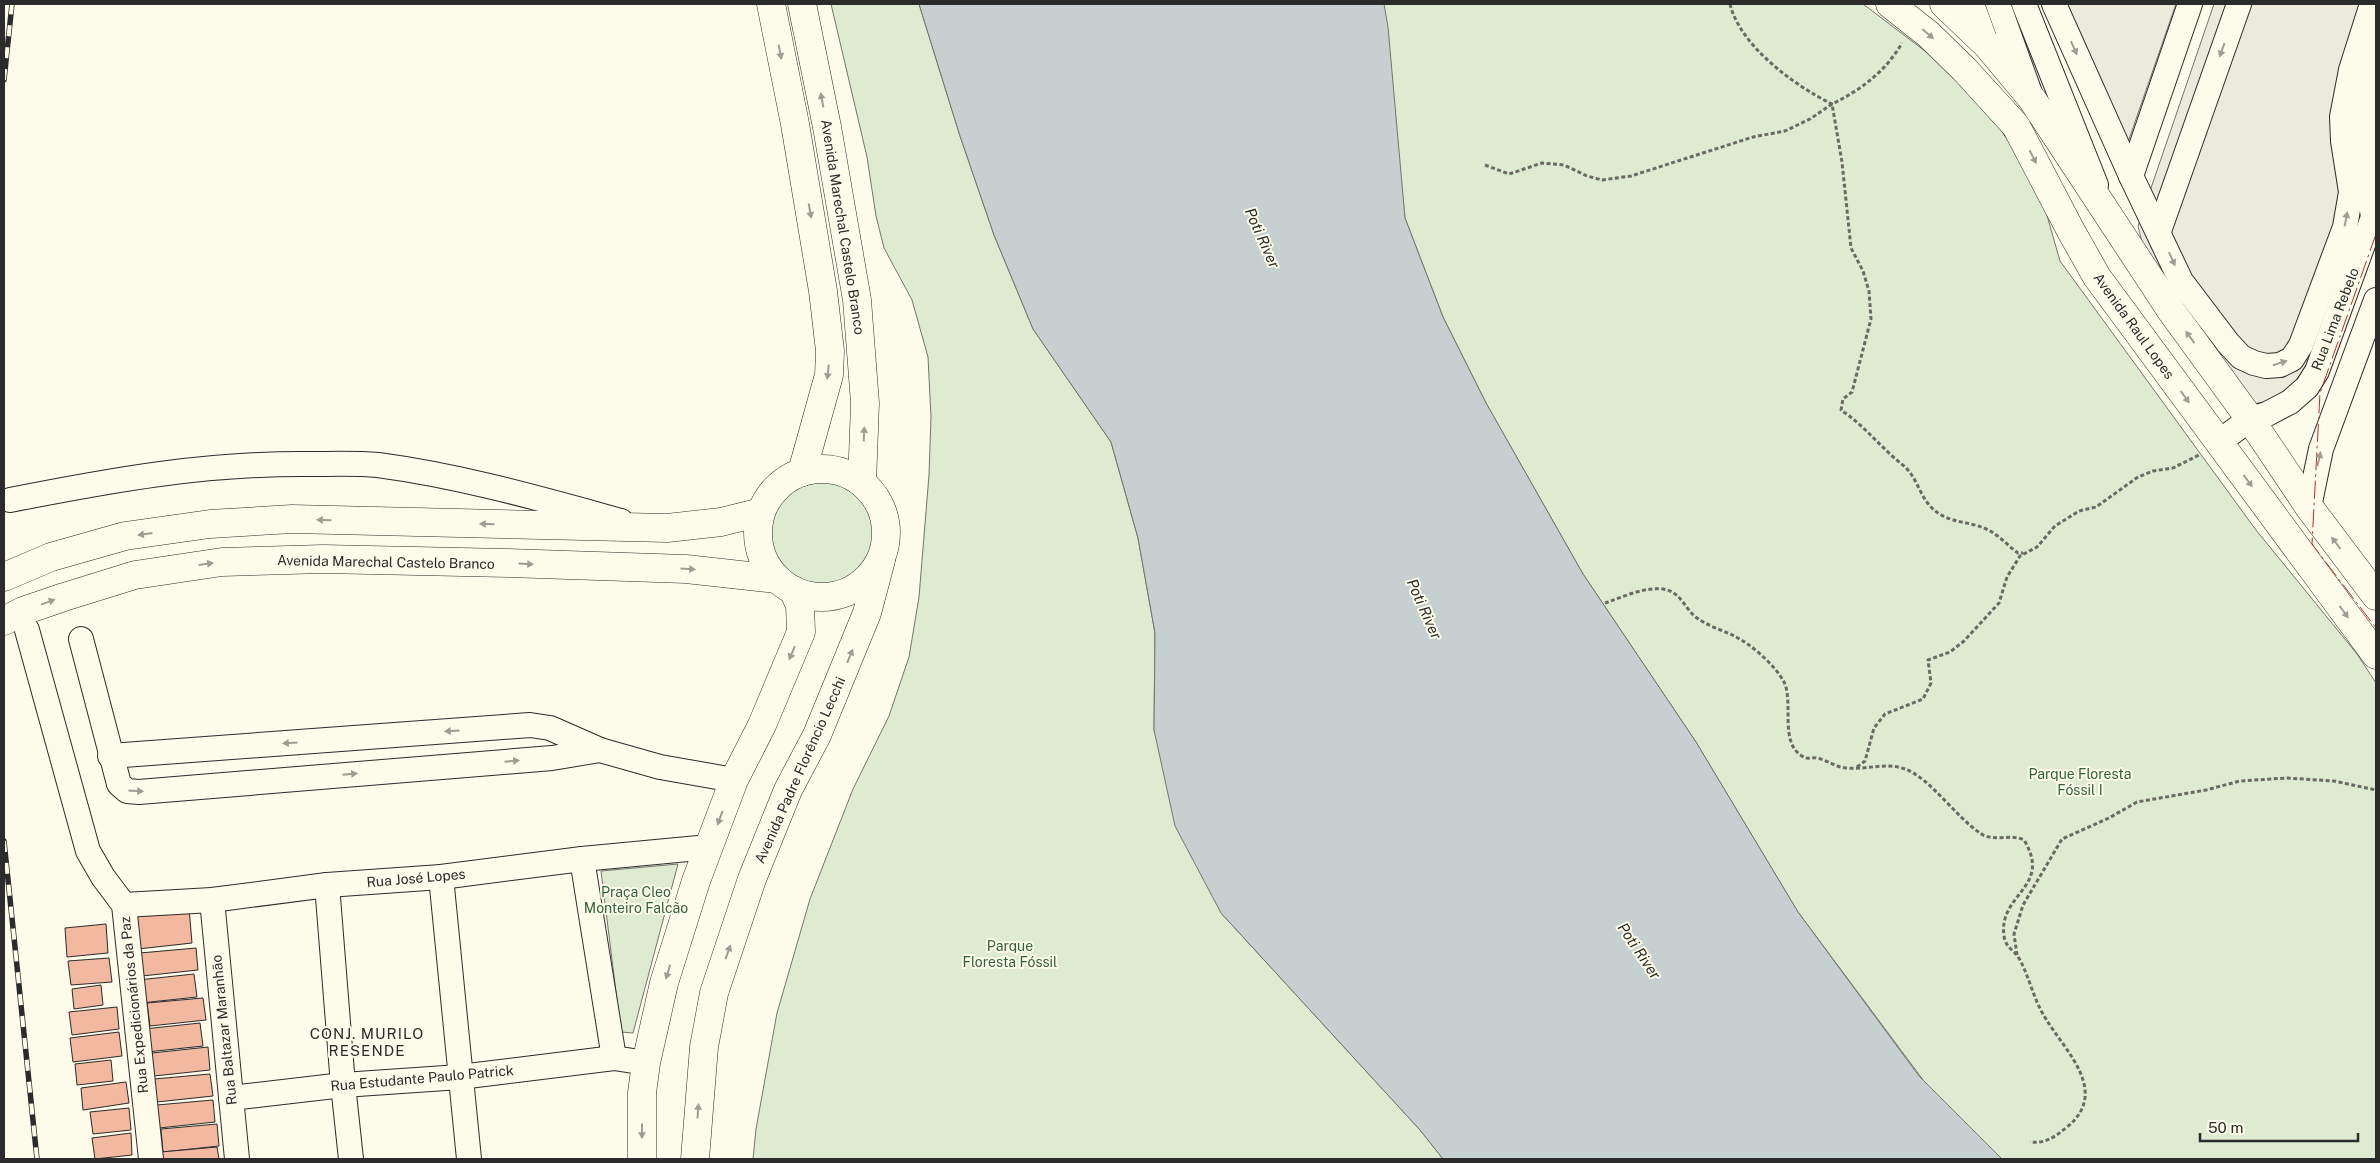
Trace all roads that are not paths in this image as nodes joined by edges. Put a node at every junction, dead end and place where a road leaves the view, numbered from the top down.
1 (771, 4) edge
2 (802, 4) edge
3 (1890, 4) edge
4 (1944, 4) edge
5 (1972, 4) edge
6 (1984, 4) edge
7 (1998, 4) edge
8 (2011, 4) edge
9 (2024, 4) edge
10 (2054, 4) edge
11 (2190, 4) edge
12 (2239, 4) edge
13 (2372, 4) edge
14 (2376, 44) edge
15 (1995, 54) junction
16 (2032, 99) junction
17 (2376, 102) edge
18 (795, 124) junction
19 (827, 127) junction
20 (2376, 149) edge
21 (2066, 153) junction
22 (2131, 176) junction
23 (2106, 213) junction
24 (2375, 213) edge
25 (2160, 232) junction
26 (2376, 300) edge
27 (2250, 419) junction
28 (2212, 447) junction
29 (802, 472) junction
30 (862, 483) junction
31 (10, 500) dead end
32 (2308, 507) junction
33 (761, 512) junction
34 (645, 527) junction
35 (881, 560) junction
36 (4, 578) edge
37 (785, 585) junction
38 (2376, 596) edge
39 (15, 626) edge
40 (81, 639) dead end
41 (2376, 656) edge
42 (318, 741) junction
43 (600, 750) junction
44 (110, 756) junction
45 (322, 777) junction
46 (734, 780) junction
47 (709, 846) junction
48 (582, 859) junction
49 (441, 877) junction
50 (327, 886) junction
51 (212, 900) junction
52 (124, 905) junction
53 (614, 1058) junction
54 (646, 1063) junction
55 (460, 1077) junction
56 (343, 1085) junction
57 (231, 1098) junction
58 (151, 1159) edge
59 (237, 1159) edge
60 (351, 1159) edge
61 (469, 1159) edge
62 (642, 1159) edge
63 (695, 1159) edge

1 -> 18 main road
19 -> 2 main road, Avenida Marechal Castelo Branco
3 -> 28 main road, Avenida Raul Lopes
4 - 15 main road
5 - 15 street
6 - 15 street
7 - 16 street
8 - 21 street
9 - 23 street
10 -> 22 street
11 - 22 street
12 -> 25 street
25 -> 13 street
14 - 24 street
15 - 16 main road
16 - 21 main road
17 - 20 street
18 - 19 main road
18 -> 29 main road
30 -> 19 main road, Avenida Marechal Castelo Branco
21 - 23 main road
22 - 25 street
27 -> 23 main road
24 - 27 street, Rua Lima Rebelo
32 -> 26 street
27 - 28 street, Rua Lima Rebelo
27 - 32 main road
28 -> 41 main road, Avenida Raul Lopes
29 - 30 main road
29 - 33 main road
30 - 35 main road
31 - 34 street
38 -> 32 main road
33 - 34 main road
33 - 37 main road
34 -> 36 main road
35 - 37 main road
63 -> 35 main road, Avenida Padre Florêncio Lecchi
39 -> 37 main road, Avenida Marechal Castelo Branco
37 -> 46 main road
39 - 52 street, Rua Expedicionários da Paz
40 - 44 street
43 -> 42 street
42 -> 44 street
42 - 45 street
45 -> 43 street
43 - 46 street
44 -> 45 street
46 -> 47 main road
47 - 48 street, Rua José Lopes
47 -> 54 main road
48 - 49 street, Rua José Lopes
48 - 53 street
49 - 50 street, Rua José Lopes
49 - 55 street
50 - 51 street, Rua José Lopes
50 - 56 street
51 - 52 street, Rua José Lopes
51 - 57 street, Rua Baltazar Maranhão
52 - 58 street, Rua Expedicionários da Paz
53 - 54 street, Rua Estudante Paulo Patrick
53 - 55 street, Rua Estudante Paulo Patrick
54 -> 62 main road
55 - 56 street, Rua Estudante Paulo Patrick
55 - 61 street
56 - 57 street, Rua Estudante Paulo Patrick
56 - 60 street
57 - 59 street, Rua Baltazar Maranhão

